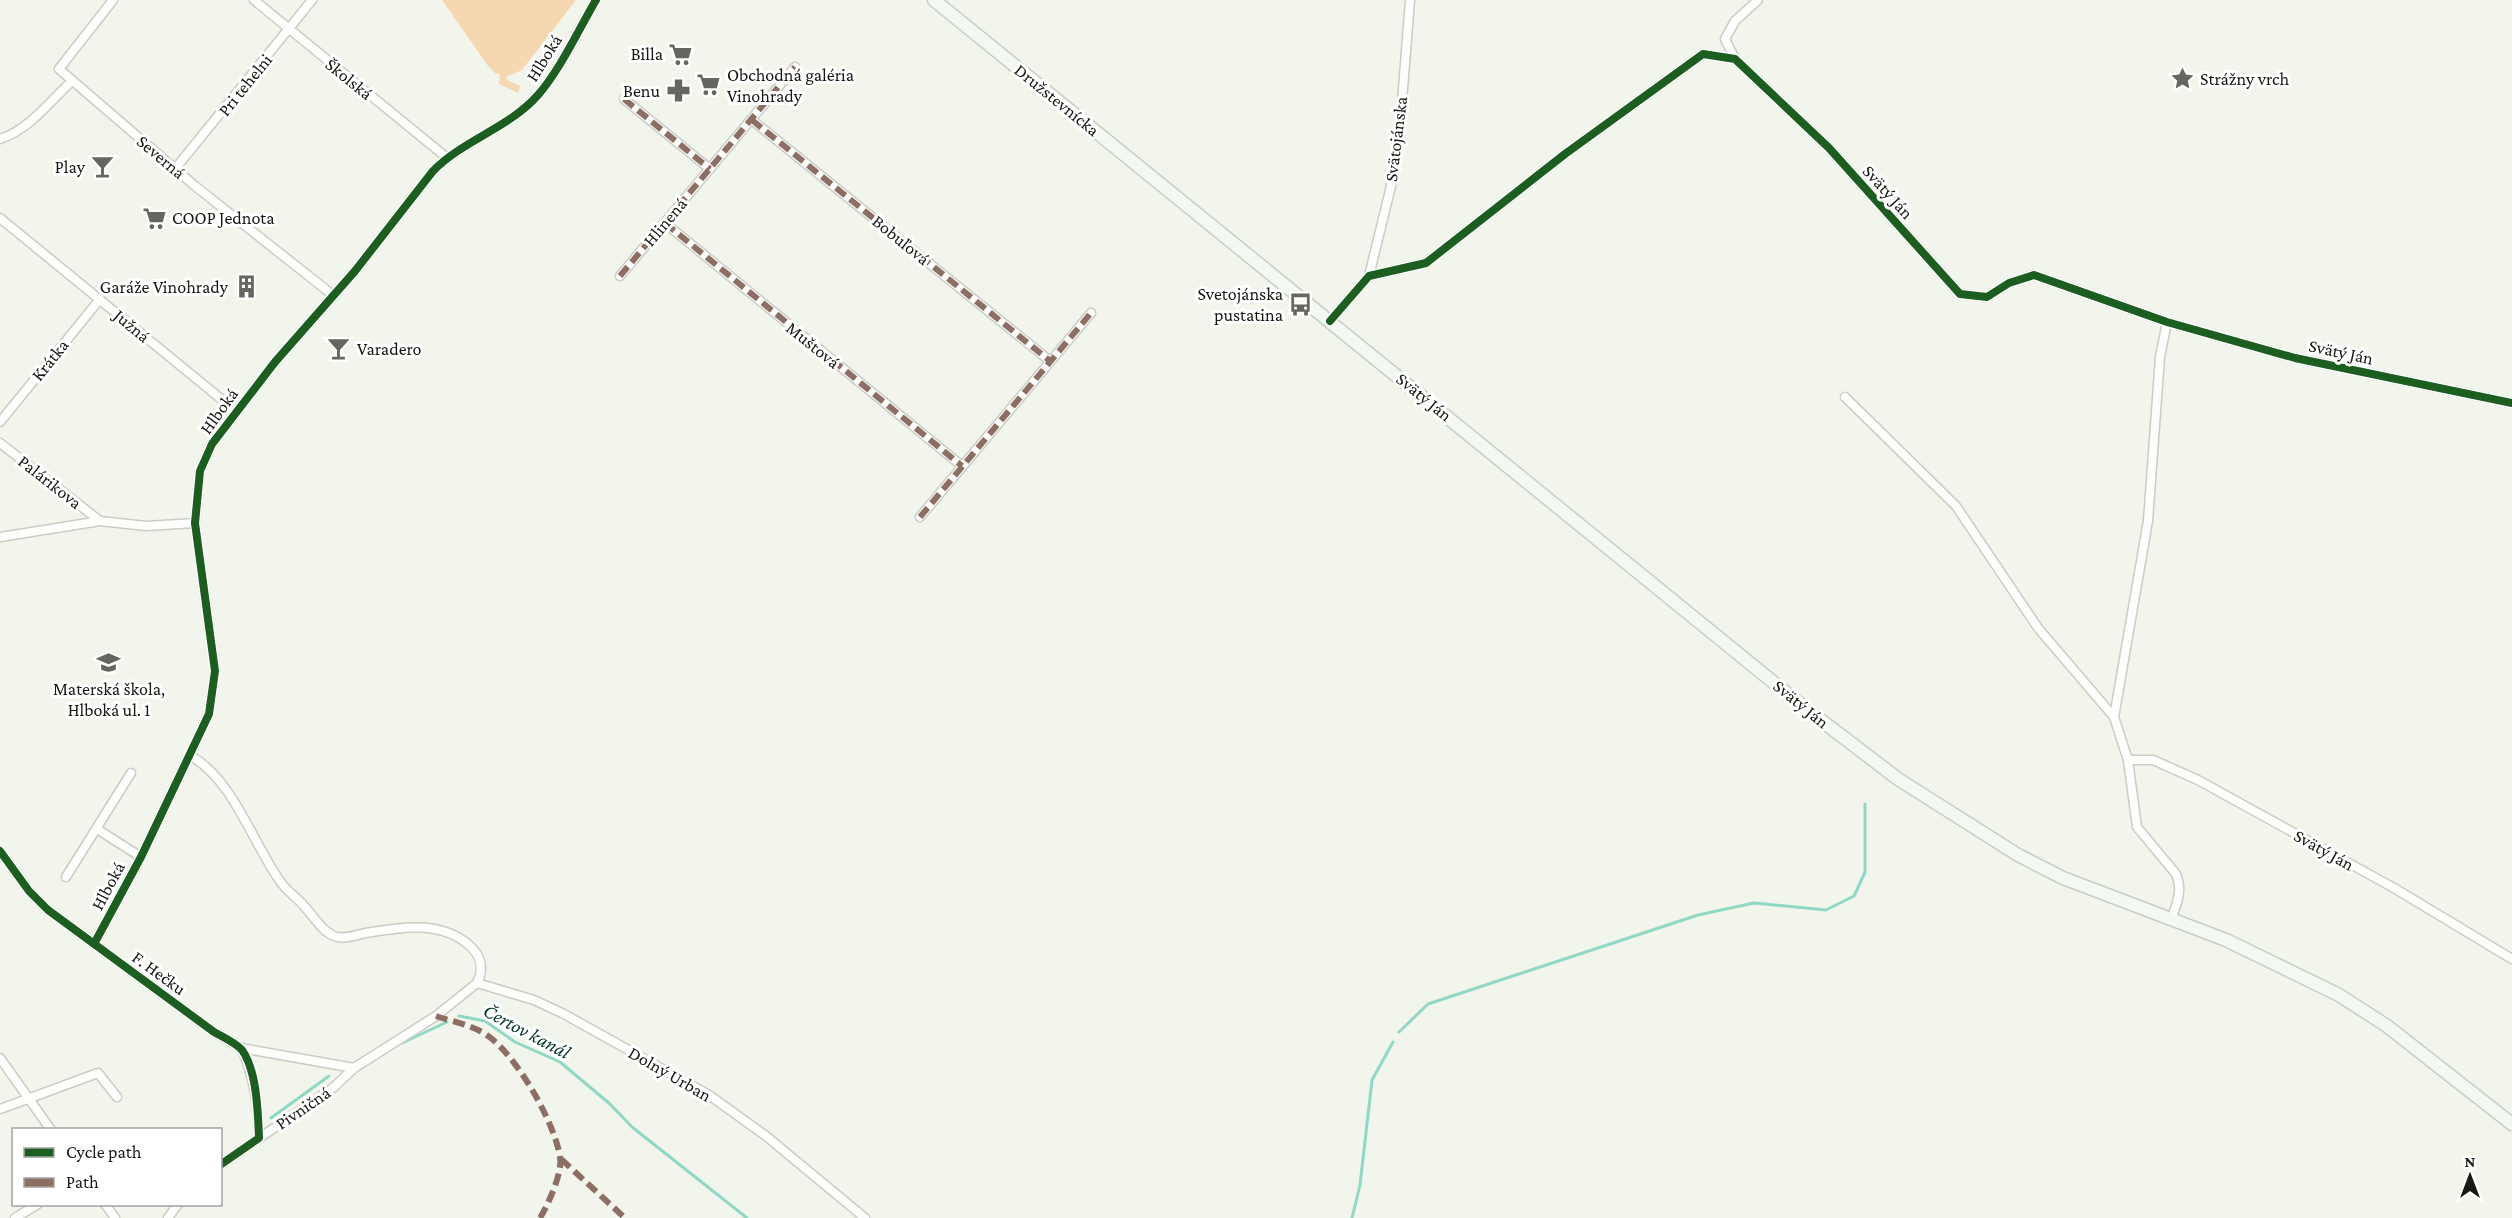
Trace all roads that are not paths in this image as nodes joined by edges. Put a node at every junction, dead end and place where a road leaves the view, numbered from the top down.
1 (113, 0) edge
2 (254, 0) edge
3 (312, 0) edge
4 (596, 0) edge
5 (934, 0) edge
6 (1410, 0) edge
7 (1758, 0) edge
8 (288, 30) junction
9 (1735, 59) junction
10 (795, 67) dead end
11 (72, 81) junction
12 (624, 99) dead end
13 (752, 120) junction
14 (0, 139) edge
15 (446, 157) junction
16 (175, 169) junction
17 (710, 169) junction
18 (1180, 199) joint
19 (0, 218) edge
20 (664, 223) junction
21 (620, 276) dead end
22 (1369, 276) junction
23 (334, 297) junction
24 (100, 299) junction
25 (1091, 313) dead end
26 (1330, 321) junction
27 (2167, 322) junction
28 (1050, 361) junction
29 (1845, 397) dead end
30 (2512, 403) edge
31 (237, 412) junction
32 (0, 422) edge
33 (0, 443) edge
34 (962, 466) junction
35 (920, 517) dead end
36 (100, 521) junction
37 (195, 523) junction
38 (0, 537) edge
39 (2114, 717) junction
40 (191, 756) junction
41 (2128, 760) junction
42 (131, 773) dead end
43 (97, 829) junction
44 (0, 851) edge
45 (141, 857) junction
46 (66, 877) dead end
47 (2172, 918) junction
48 (94, 944) junction
49 (2512, 959) edge
50 (477, 983) junction
51 (241, 1048) junction
52 (0, 1058) edge
53 (354, 1068) junction
54 (117, 1097) dead end
55 (29, 1098) junction
56 (0, 1109) edge
57 (2512, 1124) edge
58 (50, 1128) edge
59 (259, 1138) junction
60 (222, 1164) edge
61 (35, 1206) edge
62 (15, 1218) edge
63 (865, 1218) edge

1 - 11 street
2 - 8 street, Školská
3 - 8 street, Pri tehelni
4 - 15 street, Hlboká
5 - 18 main road, Družstevnícka
6 - 22 street, Svätojánska
7 - 9 street
8 - 15 street, Školská
8 - 16 street, Pri tehelni
9 - 22 street
9 - 27 street, Svätý Ján
10 - 13 street, Hlinená
11 - 14 street
11 - 16 street, Severná
12 - 17 street
13 - 17 street, Hlinená
13 - 28 street, Bobuľová
15 - 23 street, Hlboká
16 - 23 street, Severná
17 - 20 street, Hlinená
18 - 26 main road, Svätý Ján
19 - 24 street, Južná
20 - 21 street, Hlinená
20 - 34 street, Muštová
22 - 26 street
23 - 31 street, Hlboká
24 - 31 street, Južná
24 - 32 street, Krátka
25 - 28 street
26 - 47 main road, Svätý Ján
27 - 30 street, Svätý Ján
27 - 39 street
28 - 34 street
29 - 39 street
31 - 37 street, Hlboká
33 - 36 street, Palárikova
34 - 35 street
36 - 37 street, Palárikova
36 - 38 street, Palárikova
37 - 40 street, Hlboká
39 - 41 street
40 - 45 street, Hlboká
40 - 50 street
41 - 47 street
41 - 49 street, Svätý Ján
42 - 43 street
43 - 45 street
43 - 46 street
44 - 48 street, F. Hečku
45 - 48 street, Hlboká
47 - 57 main road, Svätý Ján
48 - 51 street, F. Hečku
50 - 53 street
50 - 63 street, Dolný Urban
51 - 53 street, F. Hečku
51 - 59 street
52 - 55 street
53 - 59 street, Pivničná
54 - 55 street
55 - 56 street
55 - 58 street
59 - 60 street, Pivničná
61 - 62 street

